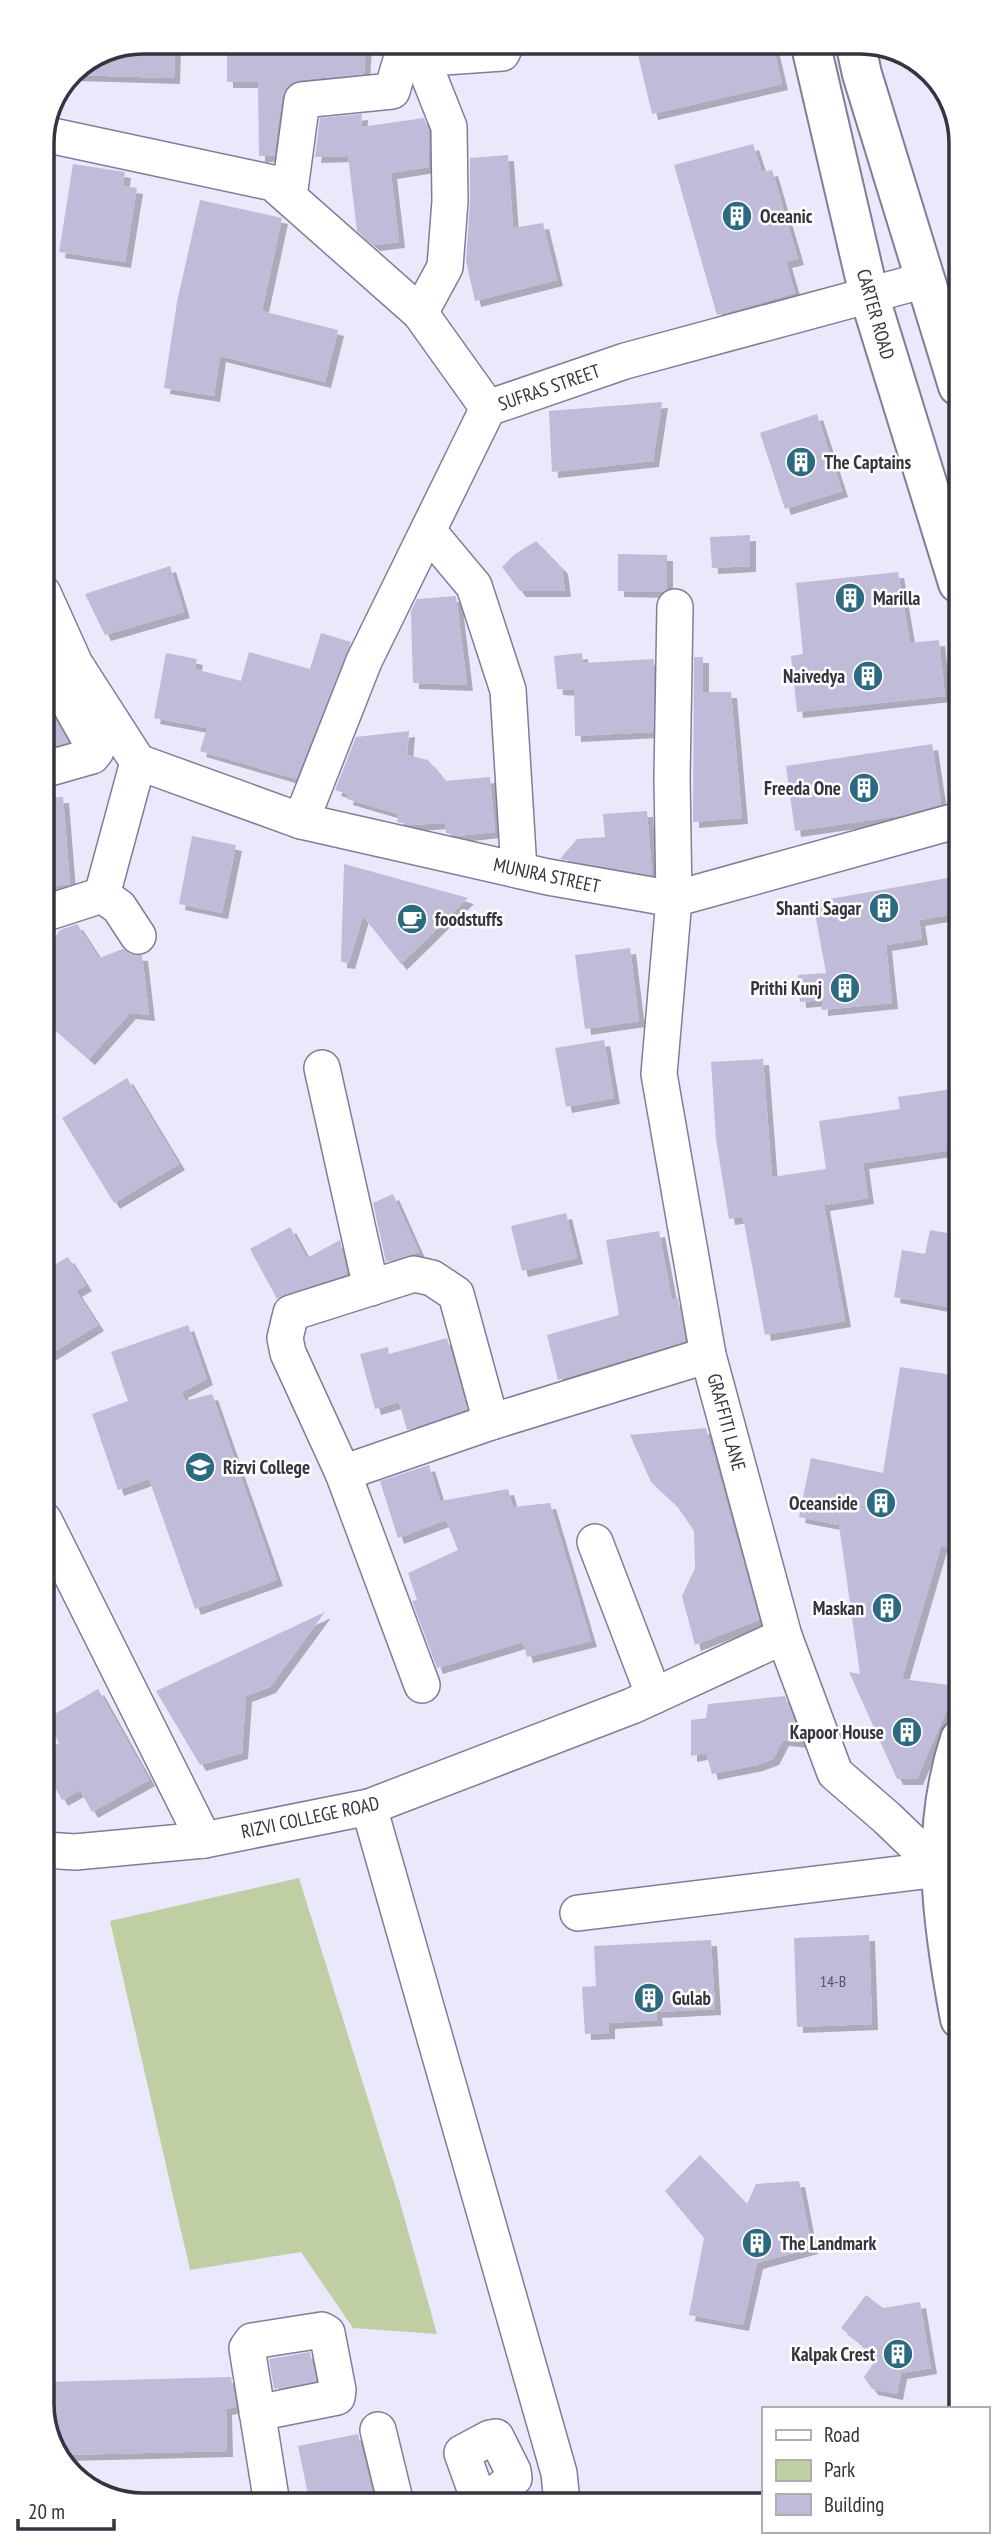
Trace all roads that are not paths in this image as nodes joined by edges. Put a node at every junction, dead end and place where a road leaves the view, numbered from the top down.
1 (489, 54) edge
2 (813, 54) edge
3 (858, 54) edge
4 (422, 59) junction
5 (54, 136) edge
6 (289, 197) junction
7 (925, 280) junction
8 (869, 295) junction
9 (420, 313) junction
10 (949, 357) edge
11 (488, 408) junction
12 (428, 531) junction
13 (949, 554) edge
14 (675, 607) dead end
15 (55, 660) edge
16 (120, 765) junction
17 (54, 768) edge
18 (54, 789) edge
19 (301, 821) junction
20 (949, 823) edge
21 (519, 870) junction
22 (102, 895) junction
23 (674, 899) junction
24 (54, 910) edge
25 (138, 936) dead end
26 (322, 1068) dead end
27 (371, 1288) junction
28 (708, 1354) junction
29 (491, 1422) junction
30 (343, 1473) junction
31 (595, 1542) dead end
32 (54, 1549) edge
33 (784, 1636) junction
34 (422, 1685) dead end
35 (654, 1696) junction
36 (949, 1792) edge
37 (369, 1807) junction
38 (204, 1840) junction
39 (54, 1851) edge
40 (949, 1865) edge
41 (949, 1871) edge
42 (949, 1872) edge
43 (949, 1897) edge
44 (578, 1913) dead end
45 (949, 1958) edge
46 (257, 2413) dead end
47 (378, 2430) dead end
48 (270, 2493) edge
49 (393, 2493) edge
50 (561, 2493) edge

1 - 4 street
2 - 8 main road, CARTER ROAD
3 - 7 main road
4 - 6 street
4 - 9 street
5 - 6 street
6 - 9 street
7 - 8 street, SUFRAS STREET
7 - 10 main road
8 - 11 street, SUFRAS STREET
8 - 13 main road, CARTER ROAD
9 - 11 street
11 - 12 street, SUFRAS STREET
12 - 19 street, SUFRAS STREET
12 - 21 street
14 - 23 street, GRAFFITI LANE
15 - 16 street
16 - 17 street
16 - 18 street
16 - 19 street, MUNJRA STREET
16 - 22 street
19 - 21 street, MUNJRA STREET
20 - 23 street, MUNJRA STREET
21 - 23 street, MUNJRA STREET
22 - 24 street
22 - 25 street
23 - 28 street, GRAFFITI LANE
26 - 27 street
27 - 29 street
27 - 30 street
28 - 29 street
28 - 33 street, GRAFFITI LANE
29 - 30 street
30 - 34 street
31 - 35 street
32 - 38 street
33 - 35 street, RIZVI COLLEGE ROAD
33 - 41 street, GRAFFITI LANE
35 - 37 street, RIZVI COLLEGE ROAD
36 - 40 main road
37 - 38 street, RIZVI COLLEGE ROAD
37 - 50 street
38 - 39 street, RIZVI COLLEGE ROAD
42 - 44 street
43 - 45 main road
46 - 48 street
47 - 49 street

